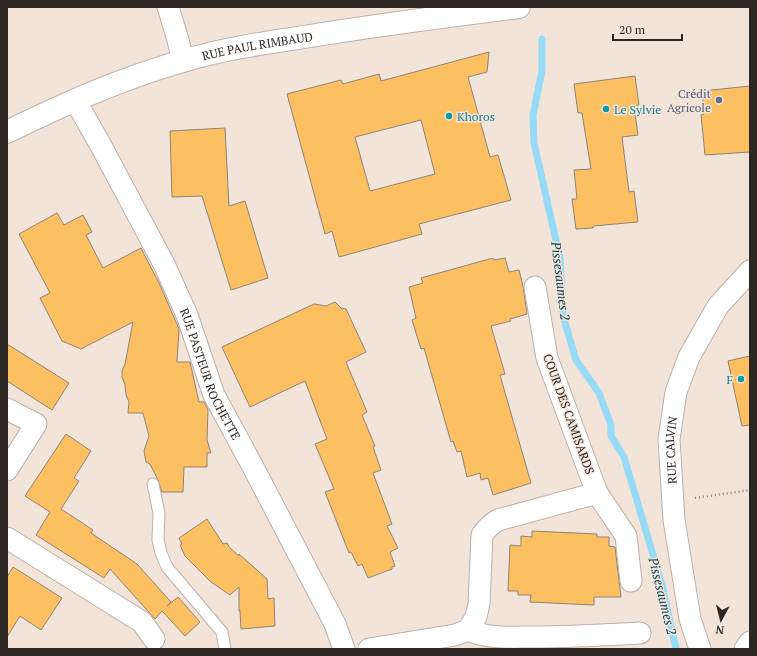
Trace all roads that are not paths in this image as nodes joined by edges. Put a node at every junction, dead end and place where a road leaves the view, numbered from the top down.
1 (168, 7) edge
2 (520, 7) edge
3 (183, 61) junction
4 (75, 100) junction
5 (7, 132) edge
6 (750, 271) edge
7 (535, 287) dead end
8 (7, 409) edge
9 (7, 470) edge
10 (153, 484) dead end
11 (597, 493) junction
12 (7, 538) edge
13 (631, 581) dead end
14 (468, 630) junction
15 (640, 633) dead end
16 (154, 639) dead end
17 (750, 642) edge
18 (225, 649) edge
19 (344, 649) edge
20 (369, 649) edge
21 (700, 649) edge
22 (745, 649) edge

1 - 3 street
2 - 3 main road, RUE PAUL RIMBAUD
3 - 4 main road, RUE PAUL RIMBAUD
4 - 5 main road, RUE PAUL RIMBAUD
4 - 19 street, RUE PASTEUR ROCHETTE
6 - 21 street, RUE CALVIN
7 - 11 street, COUR DES CAMISARDS
8 - 9 street
10 - 18 lane
11 - 13 street, COUR DES CAMISARDS
11 - 14 street
12 - 16 street
14 - 15 street
14 - 20 street
17 - 22 street

